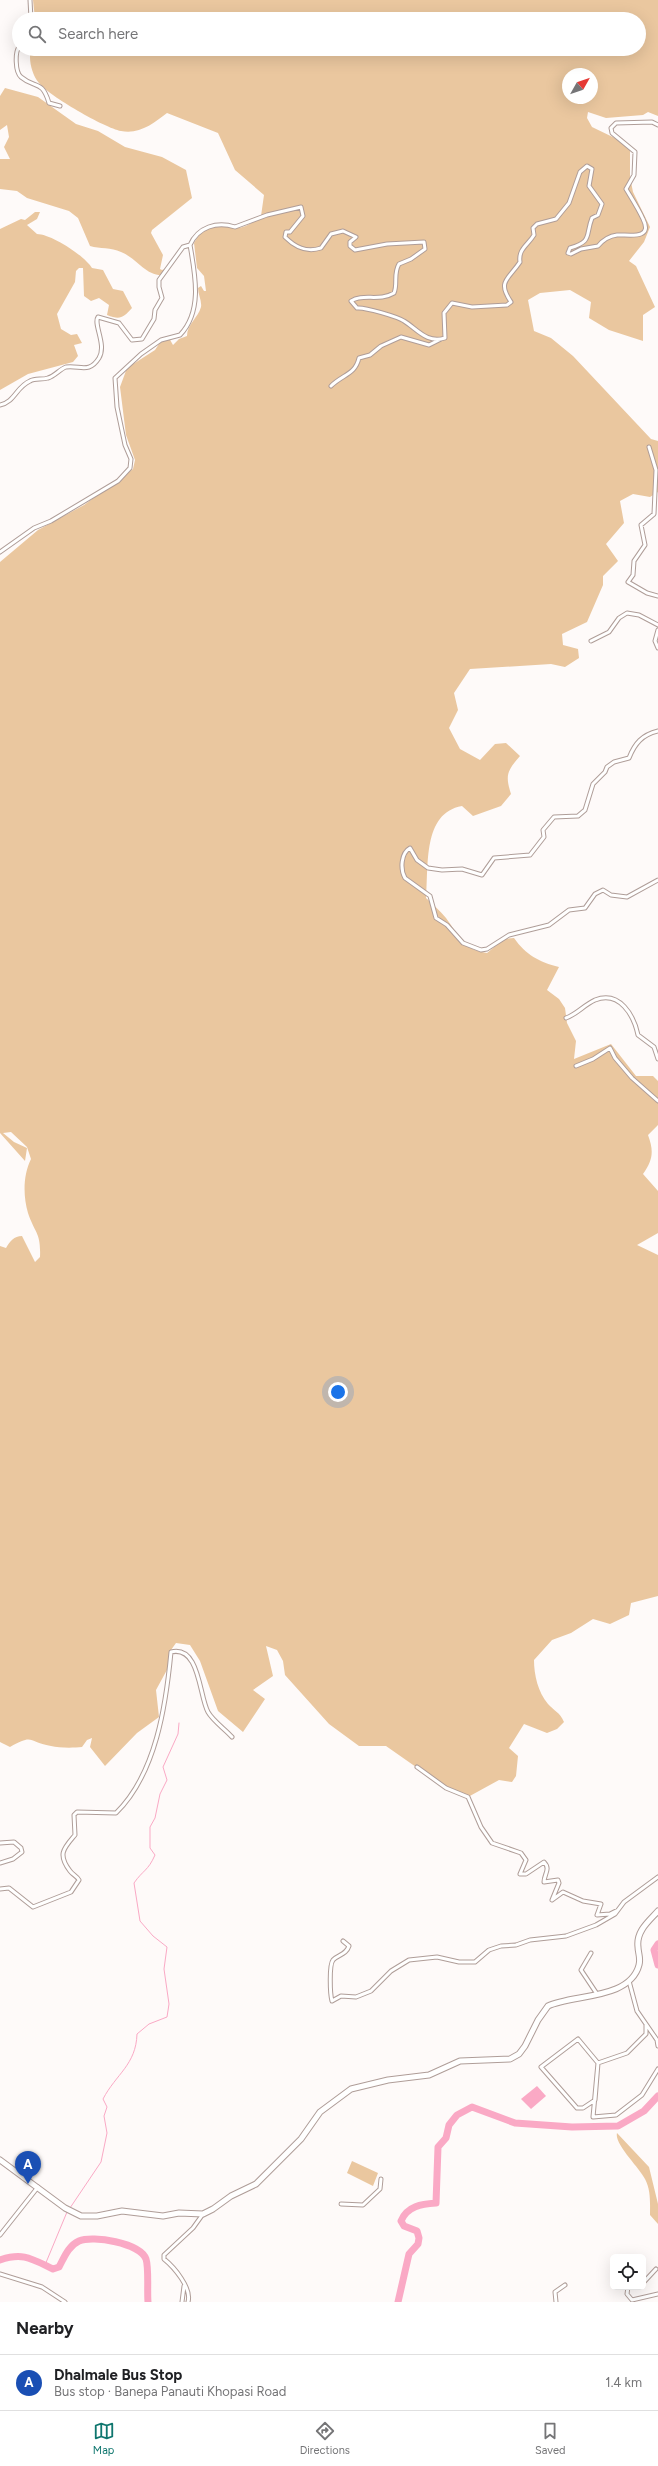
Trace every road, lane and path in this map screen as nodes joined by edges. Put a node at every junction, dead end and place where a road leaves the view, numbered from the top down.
1 (30, 0) edge
2 (31, 12) edge
3 (16, 56) edge
4 (60, 106) dead end
5 (658, 126) edge
6 (190, 245) junction
7 (442, 339) junction
8 (331, 386) dead end
9 (0, 405) edge
10 (649, 447) dead end
11 (0, 552) edge
12 (658, 596) edge
13 (658, 625) edge
14 (658, 630) edge
15 (591, 641) dead end
16 (658, 648) edge
17 (657, 731) edge
18 (658, 880) edge
19 (566, 1018) dead end
20 (658, 1059) edge
21 (576, 1066) dead end
22 (658, 1100) edge
23 (232, 1736) dead end
24 (417, 1767) dead end
25 (0, 1843) edge
26 (0, 1863) edge
27 (658, 1877) edge
28 (0, 1889) edge
29 (618, 1910) junction
30 (658, 1911) edge
31 (343, 1941) dead end
32 (591, 1953) dead end
33 (629, 1979) junction
34 (599, 1996) junction
35 (646, 2024) junction
36 (658, 2046) edge
37 (598, 2063) junction
38 (658, 2069) edge
39 (0, 2160) edge
40 (381, 2179) dead end
41 (38, 2187) junction
42 (341, 2204) dead end
43 (202, 2214) junction
44 (0, 2235) edge
45 (656, 2269) dead end
46 (653, 2273) junction
47 (0, 2274) edge
48 (658, 2275) edge
49 (646, 2280) edge
50 (184, 2284) junction
51 (565, 2285) dead end
52 (628, 2290) edge
53 (658, 2294) edge
54 (65, 2302) edge
55 (182, 2302) edge
56 (188, 2302) edge
57 (556, 2302) edge

1 - 2 street
3 - 4 street
5 - 7 street
6 - 7 street
6 - 9 street
6 - 11 street
7 - 8 street
10 - 12 street
13 - 15 street
14 - 16 street
17 - 18 street
19 - 20 street
21 - 22 street
23 - 28 street
24 - 29 street
25 - 26 street
27 - 29 street
29 - 31 street
30 - 33 main road
32 - 34 street
33 - 34 main road
33 - 35 street
34 - 43 main road
35 - 36 street
35 - 37 street
37 - 37 street
37 - 38 street
39 - 41 main road
40 - 42 street
41 - 43 main road
41 - 44 street
43 - 50 street
45 - 46 street
46 - 48 street
46 - 49 street
47 - 54 street
50 - 55 street
50 - 56 street
51 - 57 street
52 - 53 street

